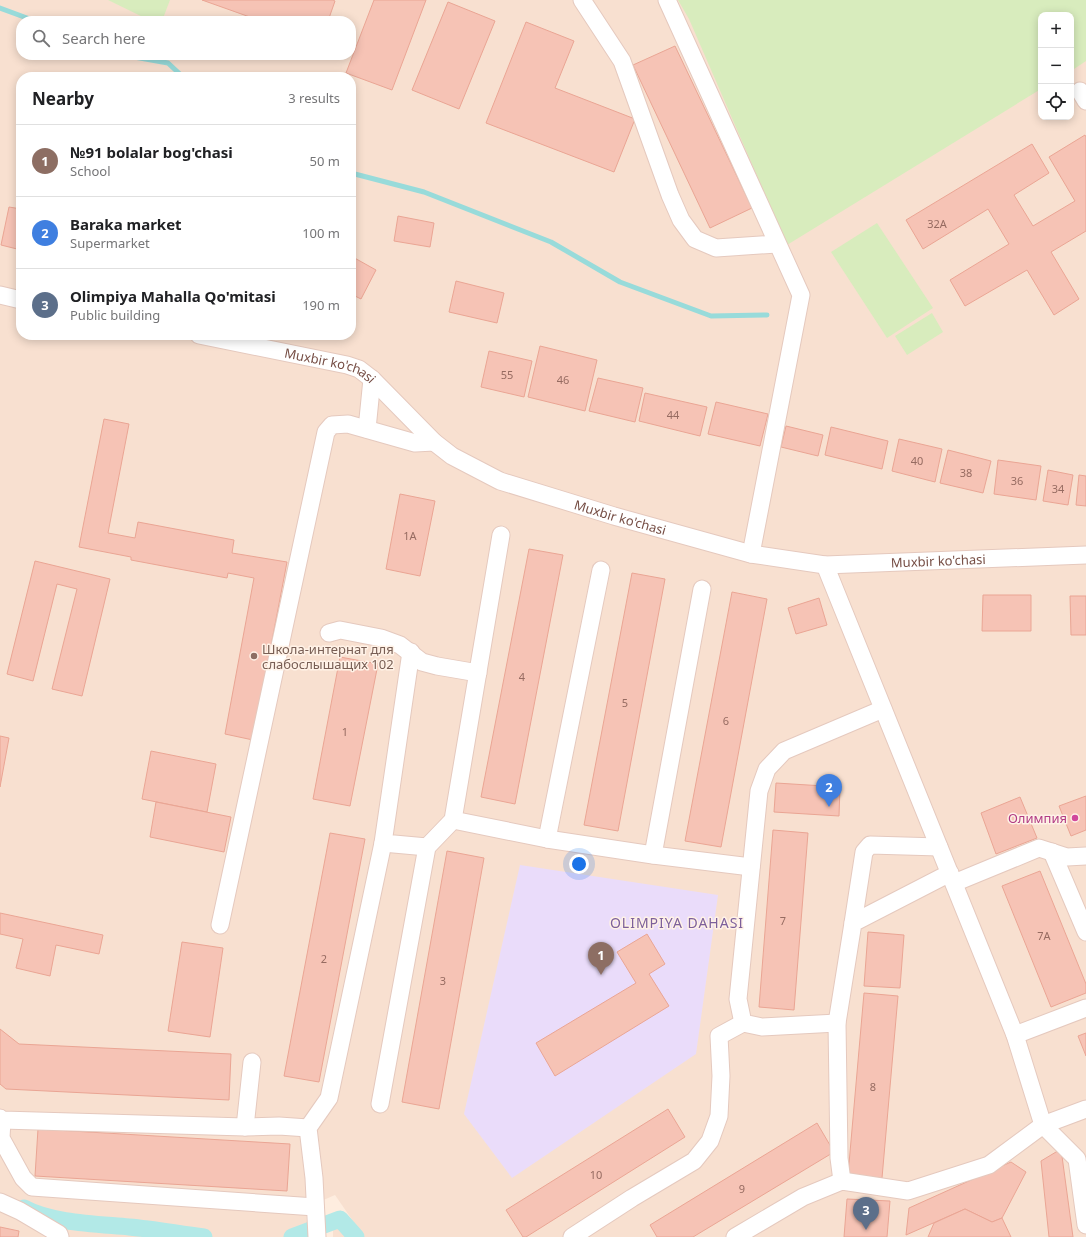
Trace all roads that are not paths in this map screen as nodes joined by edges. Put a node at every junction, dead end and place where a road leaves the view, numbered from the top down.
1 (582, 0) edge
2 (667, 0) edge
3 (777, 244) junction
4 (0, 295) edge
5 (16, 299) edge
6 (224, 340) edge
7 (372, 379) junction
8 (367, 429) junction
9 (434, 442) junction
10 (501, 535) dead end
11 (751, 554) junction
12 (1086, 555) edge
13 (825, 565) junction
14 (601, 570) dead end
15 (702, 589) dead end
16 (329, 633) dead end
17 (411, 652) junction
18 (478, 673) junction
19 (883, 709) junction
20 (453, 820) junction
21 (547, 839) junction
22 (383, 843) junction
23 (427, 847) junction
24 (939, 847) junction
25 (1052, 852) junction
26 (653, 855) junction
27 (1086, 856) edge
28 (751, 867) junction
29 (952, 878) junction
30 (853, 923) junction
31 (220, 925) dead end
32 (1086, 932) edge
33 (1086, 1008) edge
34 (743, 1022) junction
35 (837, 1023) junction
36 (1015, 1035) junction
37 (252, 1062) dead end
38 (380, 1104) dead end
39 (1086, 1109) edge
40 (1, 1119) edge
41 (1042, 1125) junction
42 (245, 1127) junction
43 (308, 1128) junction
44 (842, 1181) junction
45 (0, 1202) edge
46 (315, 1207) junction
47 (1086, 1226) edge
48 (60, 1237) edge
49 (317, 1237) edge
50 (572, 1237) edge
51 (735, 1237) edge

1 - 3 street
2 - 3 street
3 - 11 street
4 - 5 street
6 - 7 street, Muxbir ko'chasi
7 - 8 street
7 - 9 street, Muxbir ko'chasi
8 - 9 street
8 - 31 street
9 - 11 street, Muxbir ko'chasi
10 - 18 street
11 - 13 street, Muxbir ko'chasi
12 - 13 street, Muxbir ko'chasi
13 - 19 street
14 - 21 street
15 - 26 street
16 - 17 street
17 - 18 street
17 - 22 street
18 - 20 street
19 - 24 street
19 - 28 street
20 - 21 street
20 - 23 street
21 - 26 street
22 - 23 street
22 - 43 street
23 - 38 street
24 - 29 street
24 - 30 street
25 - 27 street
25 - 29 street
25 - 32 street
26 - 28 street
28 - 34 street
29 - 30 street
29 - 36 street
30 - 35 street
33 - 36 street
34 - 35 street
34 - 50 street
35 - 44 street
36 - 41 street
37 - 42 street
39 - 41 street
40 - 42 street
40 - 46 street
41 - 44 street
41 - 47 street
42 - 43 street
43 - 46 street
44 - 51 street
45 - 48 street
46 - 49 street

